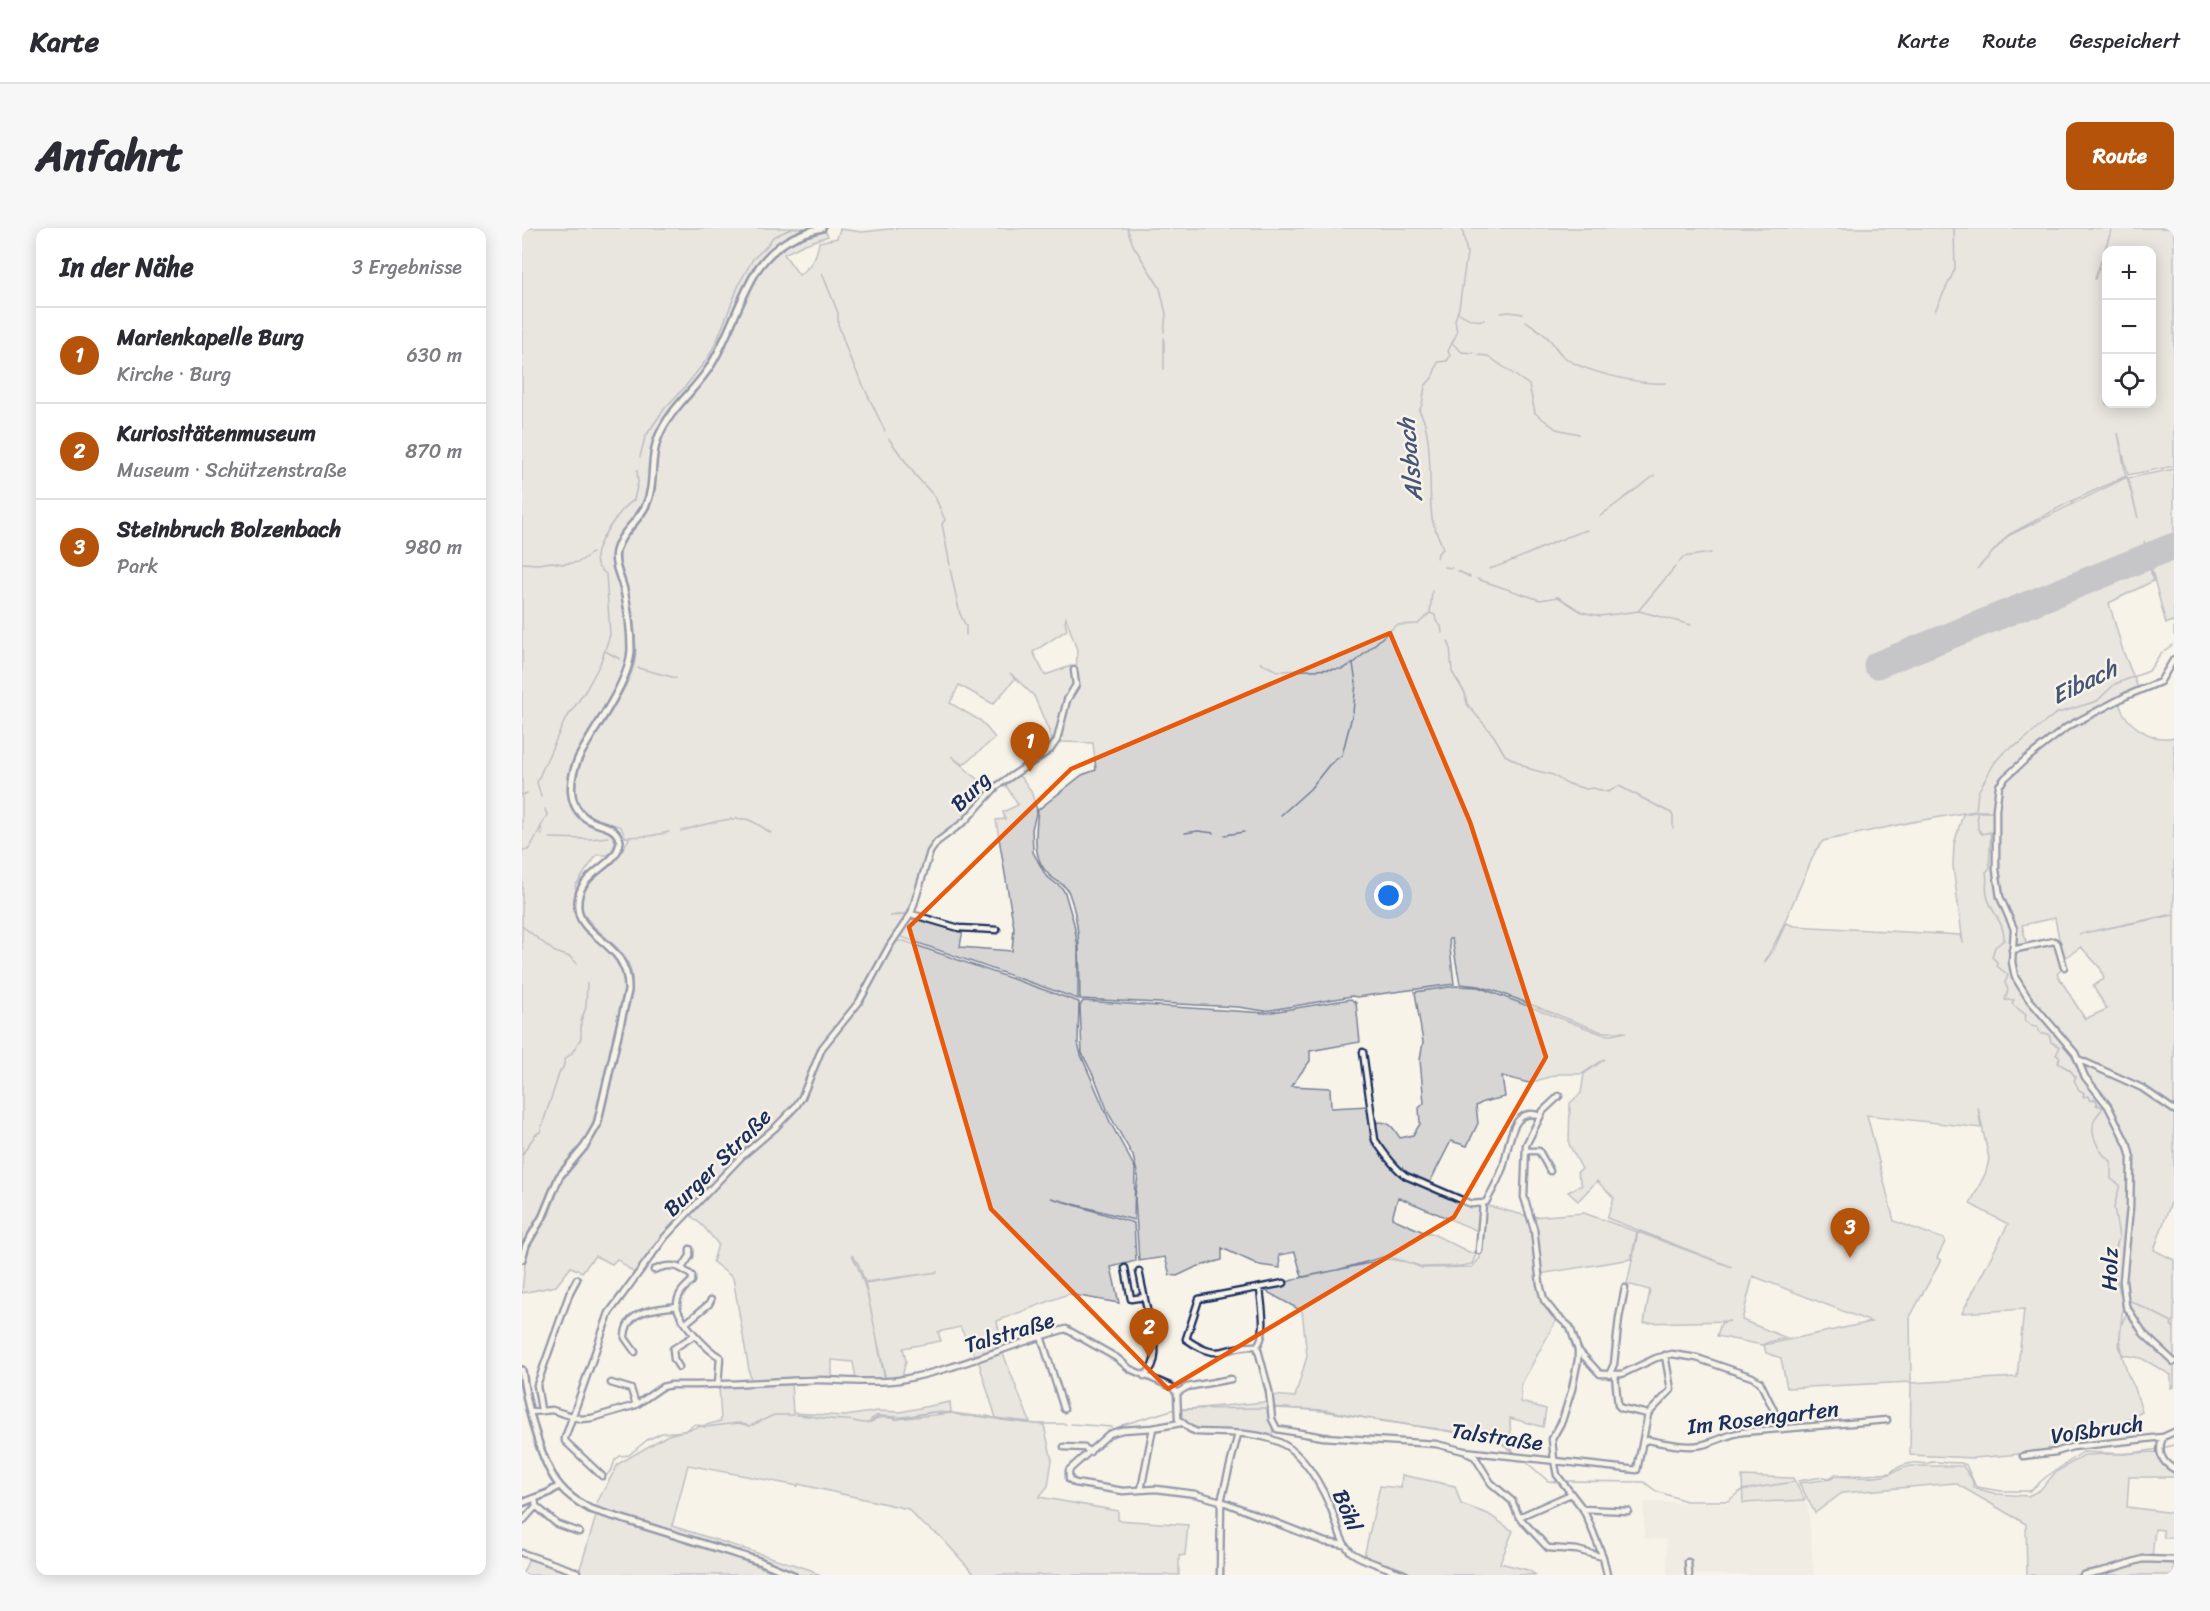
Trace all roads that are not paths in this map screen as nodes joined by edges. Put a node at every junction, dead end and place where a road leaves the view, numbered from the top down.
1 (822, 228) edge
2 (2174, 659) edge
3 (1074, 670) dead end
4 (911, 914) junction
5 (996, 930) dead end
6 (896, 937) joint
7 (2012, 950) junction
8 (2064, 967) dead end
9 (1363, 1052) dead end
10 (2078, 1059) junction
11 (1559, 1096) dead end
12 (2174, 1110) edge
13 (1540, 1116) junction
14 (1527, 1151) junction
15 (1550, 1171) dead end
16 (1483, 1203) junction
17 (690, 1250) dead end
18 (1479, 1251) dead end
19 (522, 1259) edge
20 (682, 1268) junction
21 (1125, 1268) dead end
22 (654, 1270) dead end
23 (1139, 1272) dead end
24 (577, 1279) dead end
25 (1284, 1283) dead end
26 (1260, 1288) junction
27 (1625, 1288) dead end
28 (1144, 1297) junction
29 (711, 1300) dead end
30 (677, 1306) junction
31 (686, 1323) junction
32 (695, 1335) junction
33 (1041, 1336) junction
34 (1257, 1346) junction
35 (1578, 1350) junction
36 (635, 1352) dead end
37 (1665, 1355) junction
38 (2174, 1362) edge
39 (679, 1366) dead end
40 (522, 1370) edge
41 (1612, 1375) junction
42 (1144, 1376) junction
43 (1231, 1379) dead end
44 (611, 1383) dead end
45 (718, 1385) junction
46 (1178, 1393) junction
47 (636, 1405) junction
48 (1064, 1409) dead end
49 (541, 1410) junction
50 (531, 1412) junction
51 (1648, 1414) junction
52 (572, 1417) junction
53 (1887, 1420) dead end
54 (1181, 1423) junction
55 (1153, 1428) junction
56 (1277, 1429) junction
57 (1783, 1429) junction
58 (2174, 1432) edge
59 (1238, 1434) junction
60 (2163, 1437) junction
61 (1273, 1439) junction
62 (1643, 1442) junction
63 (1064, 1447) dead end
64 (1464, 1451) junction
65 (1090, 1452) junction
66 (2023, 1456) dead end
67 (1554, 1460) junction
68 (2174, 1468) edge
69 (602, 1476) dead end
70 (559, 1486) junction
71 (1141, 1490) junction
72 (1570, 1494) junction
73 (535, 1498) junction
74 (1221, 1501) junction
75 (522, 1503) edge
76 (536, 1506) junction
77 (1583, 1509) junction
78 (1628, 1511) dead end
79 (1519, 1517) junction
80 (522, 1522) edge
81 (579, 1532) dead end
82 (1345, 1545) junction
83 (522, 1553) edge
84 (1603, 1557) junction
85 (2174, 1560) edge
86 (1688, 1562) dead end
87 (577, 1572) dead end
88 (793, 1575) edge
89 (1220, 1575) edge
90 (1406, 1575) edge
91 (1607, 1575) edge
92 (1689, 1575) edge
93 (2083, 1575) edge

1 - 19 street
2 - 7 street
3 - 4 street, Burg
4 - 5 street
4 - 6 street, Burg
6 - 52 street, Burger Straße
7 - 8 street
7 - 10 street
9 - 16 street
10 - 12 street
10 - 38 street, Holz
11 - 13 street
13 - 14 street
13 - 16 street
14 - 15 street
14 - 35 street
16 - 18 street
17 - 20 street
20 - 22 street
20 - 30 street
21 - 28 street
23 - 28 street
24 - 49 street
25 - 26 street
26 - 34 street
26 - 34 street
27 - 41 street
28 - 42 street
29 - 31 street
30 - 31 street
30 - 36 street
31 - 32 street
32 - 39 street
32 - 45 street
33 - 42 street, Talstraße
33 - 45 street, Talstraße
33 - 48 street
34 - 56 street
35 - 41 street
35 - 67 street
37 - 41 street
37 - 51 street
37 - 57 street
40 - 50 street
41 - 51 street
42 - 46 street, Talstraße
43 - 46 street
44 - 47 street
45 - 47 street, Talstraße
46 - 54 street
47 - 52 street, Talstraße
49 - 50 street, Talstraße
49 - 52 street, Talstraße
50 - 70 street
51 - 62 street
52 - 69 street
53 - 57 street, Im Rosengarten
54 - 55 street
54 - 59 street
55 - 65 street
55 - 71 street
56 - 61 street
56 - 64 street, Talstraße
57 - 62 street, Im Rosengarten
58 - 60 street, Voßbruch
59 - 61 street
59 - 74 street
60 - 66 street, Voßbruch
60 - 68 street, Voßbruch
61 - 82 street, Böhl
62 - 67 street, Talstraße
63 - 65 street
64 - 67 street, Talstraße
64 - 79 street
65 - 71 street
67 - 72 street
70 - 73 street
70 - 88 street
71 - 74 street
72 - 77 street
72 - 79 street
73 - 75 street
73 - 76 street
74 - 82 street
74 - 89 street
76 - 80 street
76 - 81 street
77 - 78 street
77 - 84 street
79 - 84 street
82 - 90 street, Böhl
83 - 87 street
84 - 91 street
85 - 93 street
86 - 92 street

